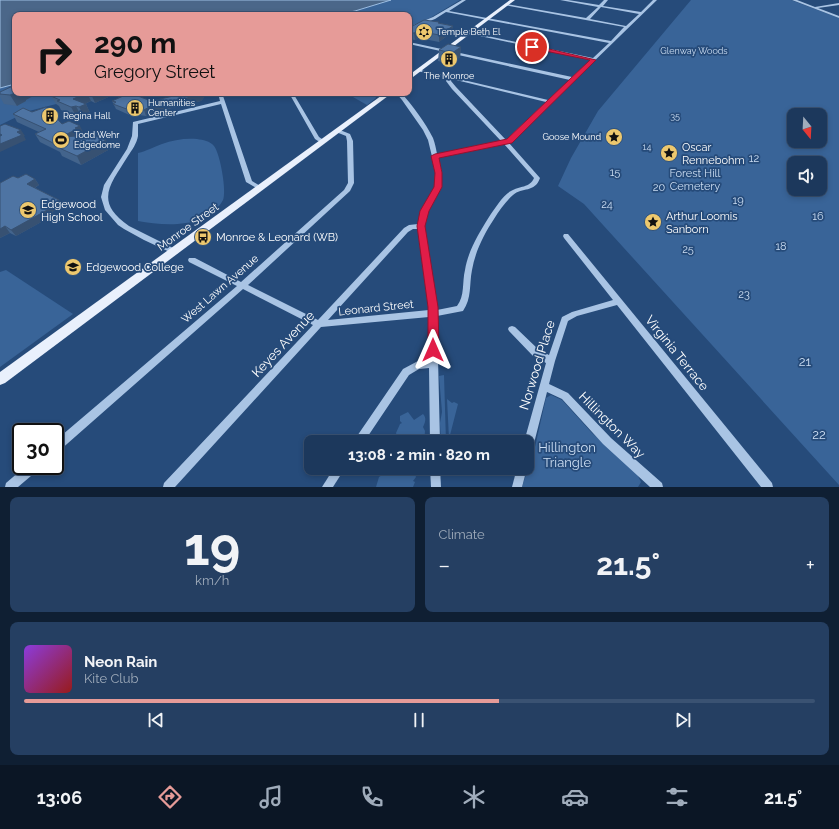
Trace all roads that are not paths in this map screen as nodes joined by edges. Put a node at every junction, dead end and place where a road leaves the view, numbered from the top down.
1 (464, 0) edge
2 (513, 0) edge
3 (562, 0) edge
4 (606, 0) edge
5 (647, 0) edge
6 (794, 0) edge
7 (654, 1) edge
8 (839, 4) edge
9 (506, 5) junction
10 (600, 6) junction
11 (813, 7) junction
12 (446, 11) junction
13 (642, 13) junction
14 (839, 17) edge
15 (488, 18) junction
16 (587, 20) junction
17 (412, 27) edge
18 (628, 27) junction
19 (468, 33) junction
20 (612, 42) junction
21 (412, 44) edge
22 (445, 50) junction
23 (594, 60) junction
24 (419, 70) junction
25 (412, 76) edge
26 (451, 78) junction
27 (573, 79) junction
28 (221, 96) edge
29 (293, 96) edge
30 (385, 96) edge
31 (401, 96) edge
32 (223, 102) junction
33 (550, 102) junction
34 (338, 131) junction
35 (323, 142) junction
36 (506, 143) junction
37 (435, 156) junction
38 (260, 188) junction
39 (421, 226) junction
40 (566, 236) dead end
41 (174, 252) junction
42 (192, 260) dead end
43 (241, 286) junction
44 (619, 300) junction
45 (433, 313) junction
46 (319, 324) junction
47 (512, 329) dead end
48 (551, 361) junction
49 (433, 364) junction
50 (0, 379) edge
51 (545, 386) junction
52 (363, 435) edge
53 (435, 435) edge
54 (531, 435) edge
55 (64, 440) edge
56 (24, 475) edge
57 (335, 475) edge
58 (436, 475) edge
59 (520, 475) edge
60 (653, 486) edge
61 (10, 487) edge
62 (168, 487) edge
63 (327, 487) edge
64 (436, 487) edge
65 (517, 487) edge
66 (768, 487) edge

1 - 12 street
2 - 9 main road
3 - 10 street
4 - 10 street
5 - 7 street
6 - 11 street
7 - 13 street
8 - 11 street
9 - 15 main road
9 - 16 street
10 - 13 street
10 - 16 street
11 - 14 street
12 - 15 street
12 - 17 street
13 - 18 street
15 - 19 main road
15 - 20 street
16 - 18 street
18 - 20 street
19 - 22 main road
19 - 23 street
20 - 23 street
21 - 22 street
22 - 24 main road
22 - 27 street
23 - 27 street
24 - 25 main road
24 - 26 street
26 - 33 street
26 - 36 street
27 - 33 street
28 - 32 street
29 - 35 street
30 - 34 main road, Monroe Street
31 - 37 street
32 - 38 street
32 - 41 street
33 - 36 street
34 - 35 main road, Monroe Street
34 - 43 street, West Lawn Avenue
35 - 38 main road, Monroe Street
36 - 37 street
36 - 45 street, Leonard Street
37 - 39 street
38 - 41 main road, Monroe Street
39 - 45 street
39 - 46 street, Keyes Avenue
40 - 44 street, Virginia Terrace
41 - 50 main road, Monroe Street
42 - 43 street
43 - 46 street
43 - 55 street, West Lawn Avenue
44 - 48 street, Norwood Place
44 - 66 street, Virginia Terrace
45 - 46 street, Leonard Street
45 - 49 street
46 - 62 street, Keyes Avenue
47 - 48 street
48 - 51 street, Norwood Place
49 - 52 street
49 - 53 street
51 - 54 street, Norwood Place
51 - 60 street, Hillington Way
56 - 61 street
57 - 63 street
58 - 64 street
59 - 65 street

